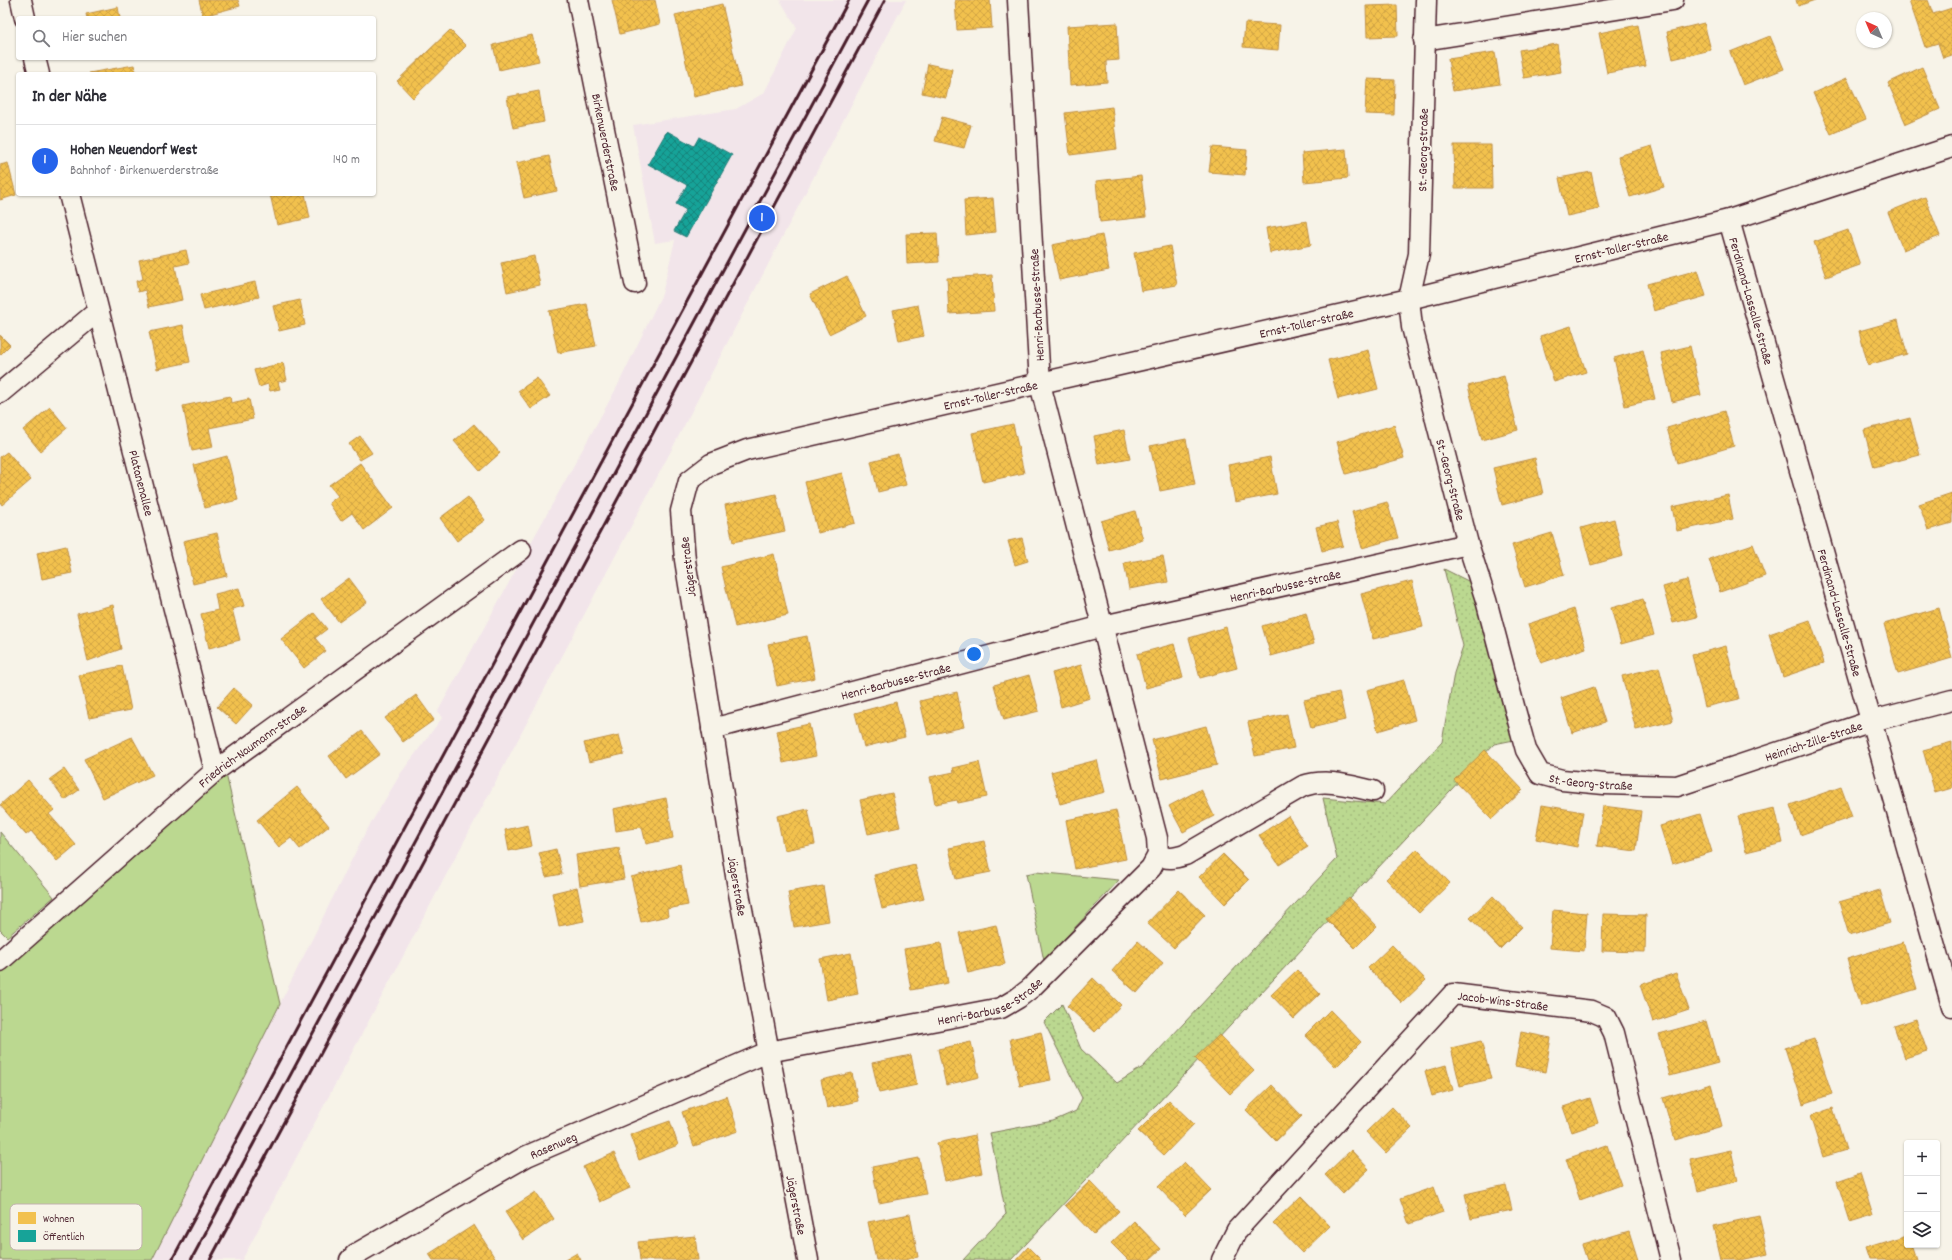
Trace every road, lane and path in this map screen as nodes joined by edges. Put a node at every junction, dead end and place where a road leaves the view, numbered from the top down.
1 (21, 0) edge
2 (578, 0) edge
3 (1018, 0) edge
4 (1426, 0) edge
5 (1673, 0) edge
6 (25, 16) edge
7 (1424, 40) junction
8 (36, 60) edge
9 (38, 72) edge
10 (1952, 146) edge
11 (69, 196) edge
12 (1729, 220) junction
13 (635, 283) dead end
14 (1409, 299) junction
15 (98, 311) junction
16 (1040, 384) junction
17 (0, 393) edge
18 (681, 511) joint
19 (1468, 544) junction
20 (520, 550) dead end
21 (1103, 626) junction
22 (1952, 700) edge
23 (1872, 721) junction
24 (712, 729) junction
25 (215, 771) junction
26 (1677, 786) joint
27 (1374, 791) dead end
28 (1158, 855) junction
29 (0, 962) edge
30 (1952, 1006) edge
31 (768, 1052) junction
32 (350, 1260) edge
33 (808, 1260) edge
34 (1222, 1260) edge
35 (1671, 1260) edge

1 - 6 street
2 - 13 street, Birkenwerderstraße
3 - 16 street, Henri-Barbusse-Straße
4 - 7 street, St.-Georg-Straße
5 - 7 street
7 - 14 street, St.-Georg-Straße
8 - 9 street
10 - 12 street, Ernst-Toller-Straße
11 - 15 street, Platanenallee
12 - 14 street, Ernst-Toller-Straße
12 - 23 street, Ferdinand-Lassalle-Straße
14 - 16 street, Ernst-Toller-Straße
14 - 19 street, St.-Georg-Straße
15 - 17 street
15 - 25 street, Platanenallee
16 - 18 street, Ernst-Toller-Straße
16 - 21 street, Henri-Barbusse-Straße
18 - 24 street, Jägerstraße
19 - 21 street, Henri-Barbusse-Straße
19 - 26 street, St.-Georg-Straße
20 - 25 street, Friedrich-Naumann-Straße
21 - 24 street, Henri-Barbusse-Straße
21 - 28 street, Henri-Barbusse-Straße
22 - 23 street, Heinrich-Zille-Straße
23 - 26 street, Heinrich-Zille-Straße
23 - 30 street, Ferdinand-Lassalle-Straße
24 - 31 street, Jägerstraße
25 - 29 street, Friedrich-Naumann-Straße
27 - 28 street
28 - 31 street, Henri-Barbusse-Straße
31 - 32 street, Rasenweg
31 - 33 street, Jägerstraße
34 - 35 street, Jacob-Wins-Straße

